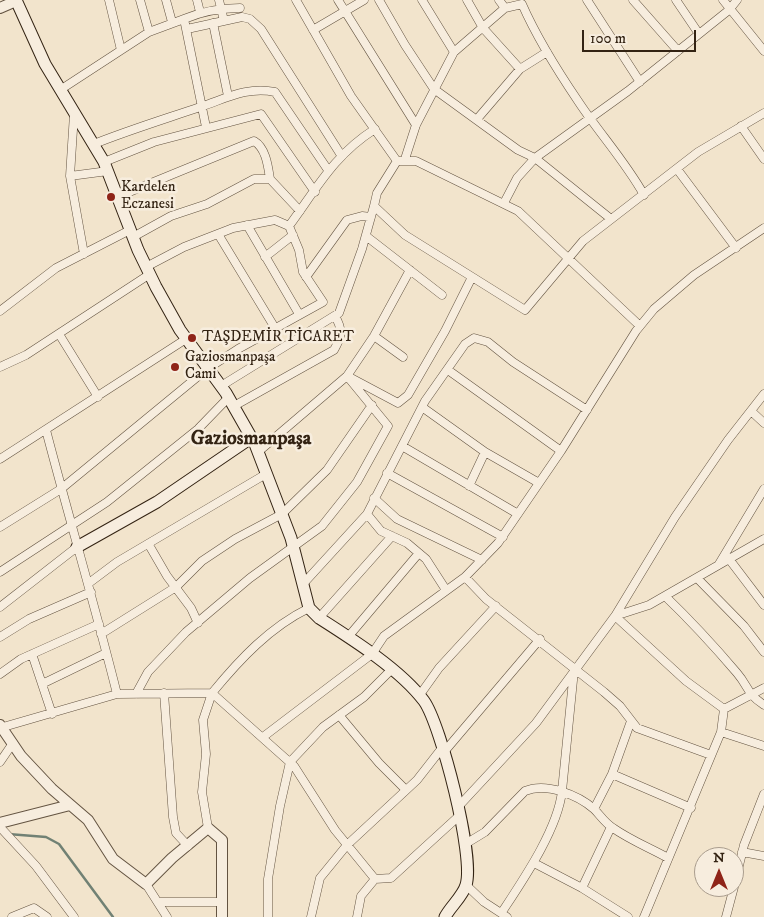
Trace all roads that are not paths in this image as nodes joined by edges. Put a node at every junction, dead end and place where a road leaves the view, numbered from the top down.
1 (19, 0) edge
2 (108, 0) edge
3 (140, 0) edge
4 (166, 0) edge
5 (197, 0) edge
6 (296, 0) edge
7 (338, 0) edge
8 (364, 0) edge
9 (379, 0) edge
10 (422, 0) edge
11 (467, 0) edge
12 (500, 0) edge
13 (531, 0) edge
14 (588, 0) edge
15 (632, 0) edge
16 (676, 0) edge
17 (723, 0) edge
18 (737, 0) edge
19 (220, 4) edge
20 (240, 4) edge
21 (522, 4) junction
22 (0, 8) edge
23 (505, 8) junction
24 (729, 10) junction
25 (346, 11) junction
26 (200, 12) junction
27 (242, 17) junction
28 (184, 19) junction
29 (224, 21) junction
30 (172, 22) junction
31 (213, 23) junction
32 (483, 28) junction
33 (187, 29) junction
34 (313, 30) junction
35 (149, 32) junction
36 (699, 34) junction
37 (763, 48) edge
38 (121, 50) junction
39 (678, 51) junction
40 (454, 52) junction
41 (547, 52) junction
42 (520, 69) junction
43 (640, 82) junction
44 (434, 88) junction
45 (60, 90) junction
46 (228, 96) junction
47 (202, 107) junction
48 (764, 113) edge
49 (74, 114) junction
50 (478, 118) junction
51 (591, 118) junction
52 (416, 125) junction
53 (741, 126) junction
54 (206, 127) junction
55 (374, 129) junction
56 (94, 144) junction
57 (341, 155) junction
58 (535, 158) junction
59 (405, 159) junction
60 (764, 159) edge
61 (397, 161) junction
62 (106, 167) junction
63 (677, 169) junction
64 (328, 170) junction
65 (70, 176) junction
66 (270, 179) junction
67 (314, 192) junction
68 (644, 195) junction
69 (117, 197) junction
70 (504, 203) junction
71 (374, 206) junction
72 (300, 211) junction
73 (371, 217) junction
74 (611, 219) junction
75 (247, 225) junction
76 (289, 226) junction
77 (764, 228) edge
78 (131, 234) junction
79 (218, 234) junction
80 (293, 235) junction
81 (366, 236) junction
82 (736, 248) junction
83 (84, 254) junction
84 (266, 257) junction
85 (568, 258) junction
86 (410, 270) junction
87 (148, 271) junction
88 (306, 277) junction
89 (471, 279) junction
90 (442, 295) dead end
91 (0, 311) edge
92 (299, 314) junction
93 (335, 316) junction
94 (640, 326) junction
95 (275, 328) junction
96 (59, 334) junction
97 (374, 336) junction
98 (186, 339) junction
99 (403, 357) dead end
100 (0, 367) edge
101 (208, 369) junction
102 (448, 370) junction
103 (348, 376) junction
104 (221, 386) junction
105 (764, 394) edge
106 (98, 397) junction
107 (231, 402) junction
108 (372, 405) junction
109 (422, 407) junction
110 (587, 410) junction
111 (751, 411) junction
112 (764, 423) edge
113 (46, 430) junction
114 (251, 438) junction
115 (402, 446) junction
116 (561, 451) junction
117 (258, 452) junction
118 (485, 452) junction
119 (0, 459) edge
120 (387, 473) junction
121 (266, 474) junction
122 (540, 483) junction
123 (469, 486) junction
124 (61, 489) junction
125 (764, 489) edge
126 (374, 498) junction
127 (282, 514) junction
128 (367, 514) junction
129 (518, 514) junction
130 (70, 525) junction
131 (0, 527) edge
132 (392, 536) junction
133 (502, 537) junction
134 (764, 539) edge
135 (149, 545) junction
136 (77, 547) junction
137 (294, 548) junction
138 (418, 553) junction
139 (482, 560) junction
140 (729, 560) junction
141 (719, 564) junction
142 (0, 572) edge
143 (465, 577) junction
144 (697, 578) junction
145 (303, 584) junction
146 (90, 587) junction
147 (176, 587) junction
148 (446, 590) junction
149 (665, 596) junction
150 (496, 606) junction
151 (764, 606) edge
152 (0, 607) edge
153 (309, 608) junction
154 (615, 616) junction
155 (319, 618) junction
156 (198, 623) junction
157 (99, 624) junction
158 (102, 634) junction
159 (0, 637) edge
160 (348, 637) junction
161 (540, 639) junction
162 (764, 652) edge
163 (106, 653) junction
164 (32, 654) junction
165 (372, 654) junction
166 (392, 669) junction
167 (574, 670) junction
168 (0, 674) edge
169 (42, 684) junction
170 (764, 688) edge
171 (164, 693) junction
172 (212, 693) junction
173 (117, 694) junction
174 (136, 694) junction
175 (419, 696) junction
176 (750, 696) junction
177 (764, 705) edge
178 (724, 710) junction
179 (52, 714) junction
180 (339, 716) junction
181 (631, 721) junction
182 (0, 727) edge
183 (721, 732) junction
184 (263, 737) junction
185 (13, 743) junction
186 (764, 746) edge
187 (443, 750) junction
188 (711, 755) junction
189 (0, 762) edge
190 (290, 762) junction
191 (612, 774) junction
192 (406, 790) junction
193 (562, 791) junction
194 (764, 794) edge
195 (70, 805) junction
196 (690, 808) junction
197 (594, 809) junction
198 (459, 811) junction
199 (761, 811) edge
200 (0, 825) edge
201 (208, 828) junction
202 (611, 828) junction
203 (466, 843) junction
204 (347, 845) junction
205 (188, 846) junction
206 (744, 848) edge
207 (744, 852) edge
208 (764, 856) edge
209 (668, 858) junction
210 (534, 863) junction
211 (375, 879) junction
212 (146, 884) junction
213 (466, 885) junction
214 (582, 888) junction
215 (731, 897) edge
216 (159, 902) junction
217 (222, 902) junction
218 (504, 914) edge
219 (12, 917) edge
220 (47, 917) edge
221 (74, 917) edge
222 (166, 917) edge
223 (222, 917) edge
224 (268, 917) edge
225 (311, 917) edge
226 (357, 917) edge
227 (445, 917) edge
228 (628, 917) edge
229 (644, 917) edge
230 (726, 917) edge

1 - 22 street
1 - 45 main road
2 - 38 street
3 - 35 street
4 - 30 street
5 - 26 street
6 - 34 street
7 - 25 street
8 - 25 street
9 - 44 street
10 - 40 street
11 - 32 street
12 - 23 street
13 - 21 street
14 - 43 street
15 - 39 street
16 - 36 street
17 - 24 street
18 - 24 street
19 - 20 street
19 - 26 street
19 - 29 street
20 - 27 street
21 - 23 street
21 - 41 street
23 - 32 street
24 - 36 street
24 - 37 street
25 - 34 street
25 - 52 street
26 - 28 street
27 - 29 street
27 - 57 street
28 - 30 street
28 - 33 street
29 - 31 street
30 - 35 street
31 - 33 street
31 - 46 street
32 - 40 street
32 - 42 street
33 - 47 street
34 - 55 street
35 - 38 street
36 - 39 street
38 - 45 street
39 - 43 street
40 - 44 street
41 - 42 street
41 - 51 street
42 - 50 street
43 - 51 street
44 - 50 street
44 - 52 street
45 - 49 main road
46 - 47 street
46 - 64 street
47 - 54 street
47 - 56 street
48 - 53 street
49 - 56 main road
49 - 65 street
50 - 58 street
51 - 58 street
51 - 68 street
52 - 59 street
53 - 60 street
53 - 63 street
54 - 62 street
54 - 67 street
55 - 57 street
55 - 61 street
56 - 62 main road
57 - 64 street
58 - 70 street
58 - 74 street
59 - 61 street
59 - 70 street
61 - 71 street
62 - 65 street
62 - 69 main road
63 - 68 street
63 - 82 street
64 - 67 street
65 - 83 street
66 - 69 street
66 - 72 street
66 - 78 street
67 - 72 street
68 - 74 street
69 - 78 main road
70 - 85 street
71 - 73 street
71 - 89 street
72 - 76 street
73 - 81 street
73 - 88 street
74 - 85 street
75 - 76 street
75 - 79 street
75 - 84 street
76 - 80 street
77 - 82 street
78 - 83 street
78 - 87 main road
79 - 87 street
79 - 95 street
80 - 84 street
80 - 88 street
81 - 86 street
81 - 93 street
82 - 94 street
83 - 91 street
84 - 92 street
85 - 89 street
85 - 94 street
86 - 90 street
86 - 97 street
87 - 96 street
87 - 98 main road
88 - 92 street
89 - 103 street
92 - 95 street
93 - 104 street
93 - 107 street
94 - 110 street
95 - 101 street
96 - 100 street
96 - 106 street
97 - 99 street
97 - 103 street
98 - 101 main road
98 - 106 street
101 - 104 main road
101 - 124 street
102 - 109 street
102 - 110 street
102 - 116 street
103 - 108 street
103 - 117 street
104 - 107 main road
105 - 111 street
106 - 113 street
107 - 114 main road
107 - 130 street
108 - 127 street
108 - 137 street
109 - 115 street
109 - 118 street
110 - 116 street
111 - 112 street
111 - 154 street
113 - 119 street
113 - 124 street
114 - 117 main road
114 - 136 main road
115 - 120 street
115 - 123 street
116 - 122 street
117 - 121 main road
118 - 122 street
118 - 123 street
120 - 126 street
120 - 133 street
121 - 127 main road
121 - 135 street
122 - 129 street
123 - 129 street
124 - 130 street
124 - 131 street
125 - 141 street
126 - 128 street
126 - 139 street
127 - 137 main road
127 - 147 street
128 - 132 street
128 - 145 street
129 - 133 street
130 - 136 street
130 - 142 street
132 - 138 street
132 - 155 street
133 - 139 street
134 - 140 street
135 - 146 street
135 - 147 street
136 - 146 street
136 - 152 street
137 - 145 main road
137 - 156 street
138 - 148 street
138 - 160 street
139 - 143 street
140 - 141 street
140 - 151 street
141 - 144 street
143 - 148 street
143 - 150 street
144 - 149 street
144 - 162 street
145 - 153 main road
146 - 157 street
146 - 159 street
147 - 156 street
147 - 158 street
148 - 165 street
149 - 154 street
149 - 176 street
150 - 161 street
150 - 175 street
153 - 155 main road
153 - 172 street
154 - 167 street
154 - 178 street
155 - 160 main road
156 - 174 street
157 - 158 street
157 - 164 street
158 - 163 street
160 - 165 main road
161 - 167 street
161 - 187 street
163 - 169 street
163 - 173 street
164 - 168 street
164 - 169 street
165 - 166 main road
165 - 184 street
166 - 175 main road
166 - 180 street
167 - 181 street
167 - 193 street
167 - 198 street
169 - 179 street
170 - 176 street
171 - 172 street
171 - 174 street
171 - 205 street
172 - 184 street
172 - 201 street
173 - 174 street
173 - 179 street
175 - 187 main road
176 - 177 street
176 - 178 street
178 - 183 street
179 - 182 street
180 - 190 street
180 - 192 street
181 - 188 street
181 - 191 street
182 - 185 street
183 - 186 street
183 - 188 street
184 - 190 street
185 - 189 street
185 - 195 street
187 - 192 street
187 - 198 main road
188 - 196 street
190 - 204 street
190 - 224 street
191 - 196 street
191 - 197 street
192 - 204 street
193 - 197 street
193 - 203 street
193 - 210 street
194 - 199 street
195 - 200 street
195 - 212 street
196 - 209 street
197 - 202 street
198 - 203 main road
198 - 211 street
199 - 206 street
200 - 221 street
201 - 205 street
201 - 217 street
202 - 209 street
202 - 214 street
203 - 213 main road
204 - 211 street
204 - 225 street
205 - 212 street
207 - 208 street
209 - 229 street
210 - 214 street
210 - 218 street
211 - 226 street
212 - 216 street
213 - 218 street
213 - 227 main road
214 - 228 street
215 - 230 street
216 - 217 street
216 - 222 street
217 - 223 street
219 - 220 street

